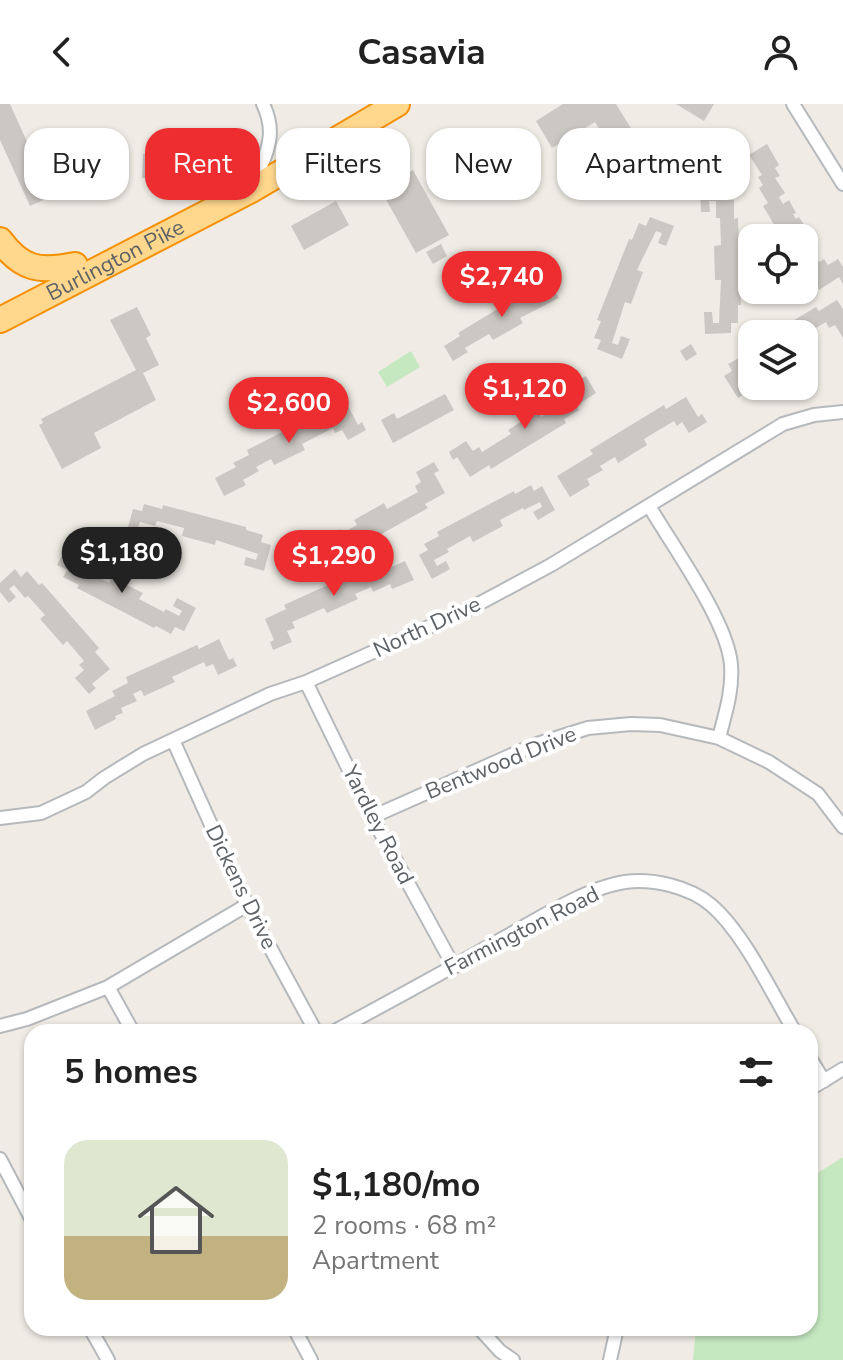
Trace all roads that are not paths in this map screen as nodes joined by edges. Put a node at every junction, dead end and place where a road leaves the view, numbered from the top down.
1 (263, 104) edge
2 (366, 104) edge
3 (397, 104) edge
4 (793, 104) edge
5 (260, 168) joint
6 (843, 184) edge
7 (199, 200) edge
8 (0, 240) edge
9 (75, 265) junction
10 (0, 302) edge
11 (0, 320) edge
12 (843, 412) edge
13 (649, 506) junction
14 (306, 682) junction
15 (719, 738) junction
16 (173, 740) junction
17 (372, 817) junction
18 (0, 818) edge
19 (843, 827) edge
20 (247, 905) junction
21 (454, 967) junction
22 (108, 987) junction
23 (129, 1024) edge
24 (312, 1024) edge
25 (348, 1024) edge
26 (790, 1024) edge
27 (0, 1026) edge
28 (843, 1069) edge
29 (818, 1071) edge
30 (824, 1081) junction
31 (818, 1084) edge
32 (1, 1166) edge
33 (24, 1206) edge
34 (94, 1336) edge
35 (298, 1336) edge
36 (486, 1336) edge
37 (615, 1336) edge
38 (108, 1360) edge
39 (311, 1360) edge
40 (513, 1360) edge
41 (610, 1360) edge

1 - 5 street
2 - 5 highway, Burlington Pike
3 - 11 highway, Burlington Pike
4 - 6 street
7 - 9 highway, Burlington Pike
8 - 9 highway
9 - 10 highway, Burlington Pike
12 - 13 street, North Drive
13 - 14 street, North Drive
13 - 15 street
14 - 16 street, North Drive
14 - 17 street, Yardley Road
15 - 17 street, Bentwood Drive
15 - 19 street, Bentwood Drive
16 - 18 street, North Drive
16 - 20 street, Dickens Drive
17 - 21 street, Yardley Road
20 - 22 street
20 - 24 street, Dickens Drive
21 - 25 street, Farmington Road
21 - 26 street, Farmington Road
22 - 23 street
22 - 27 street
28 - 30 street
29 - 30 street
30 - 31 street
32 - 33 street
34 - 38 street
35 - 39 street
36 - 40 street
37 - 41 street

